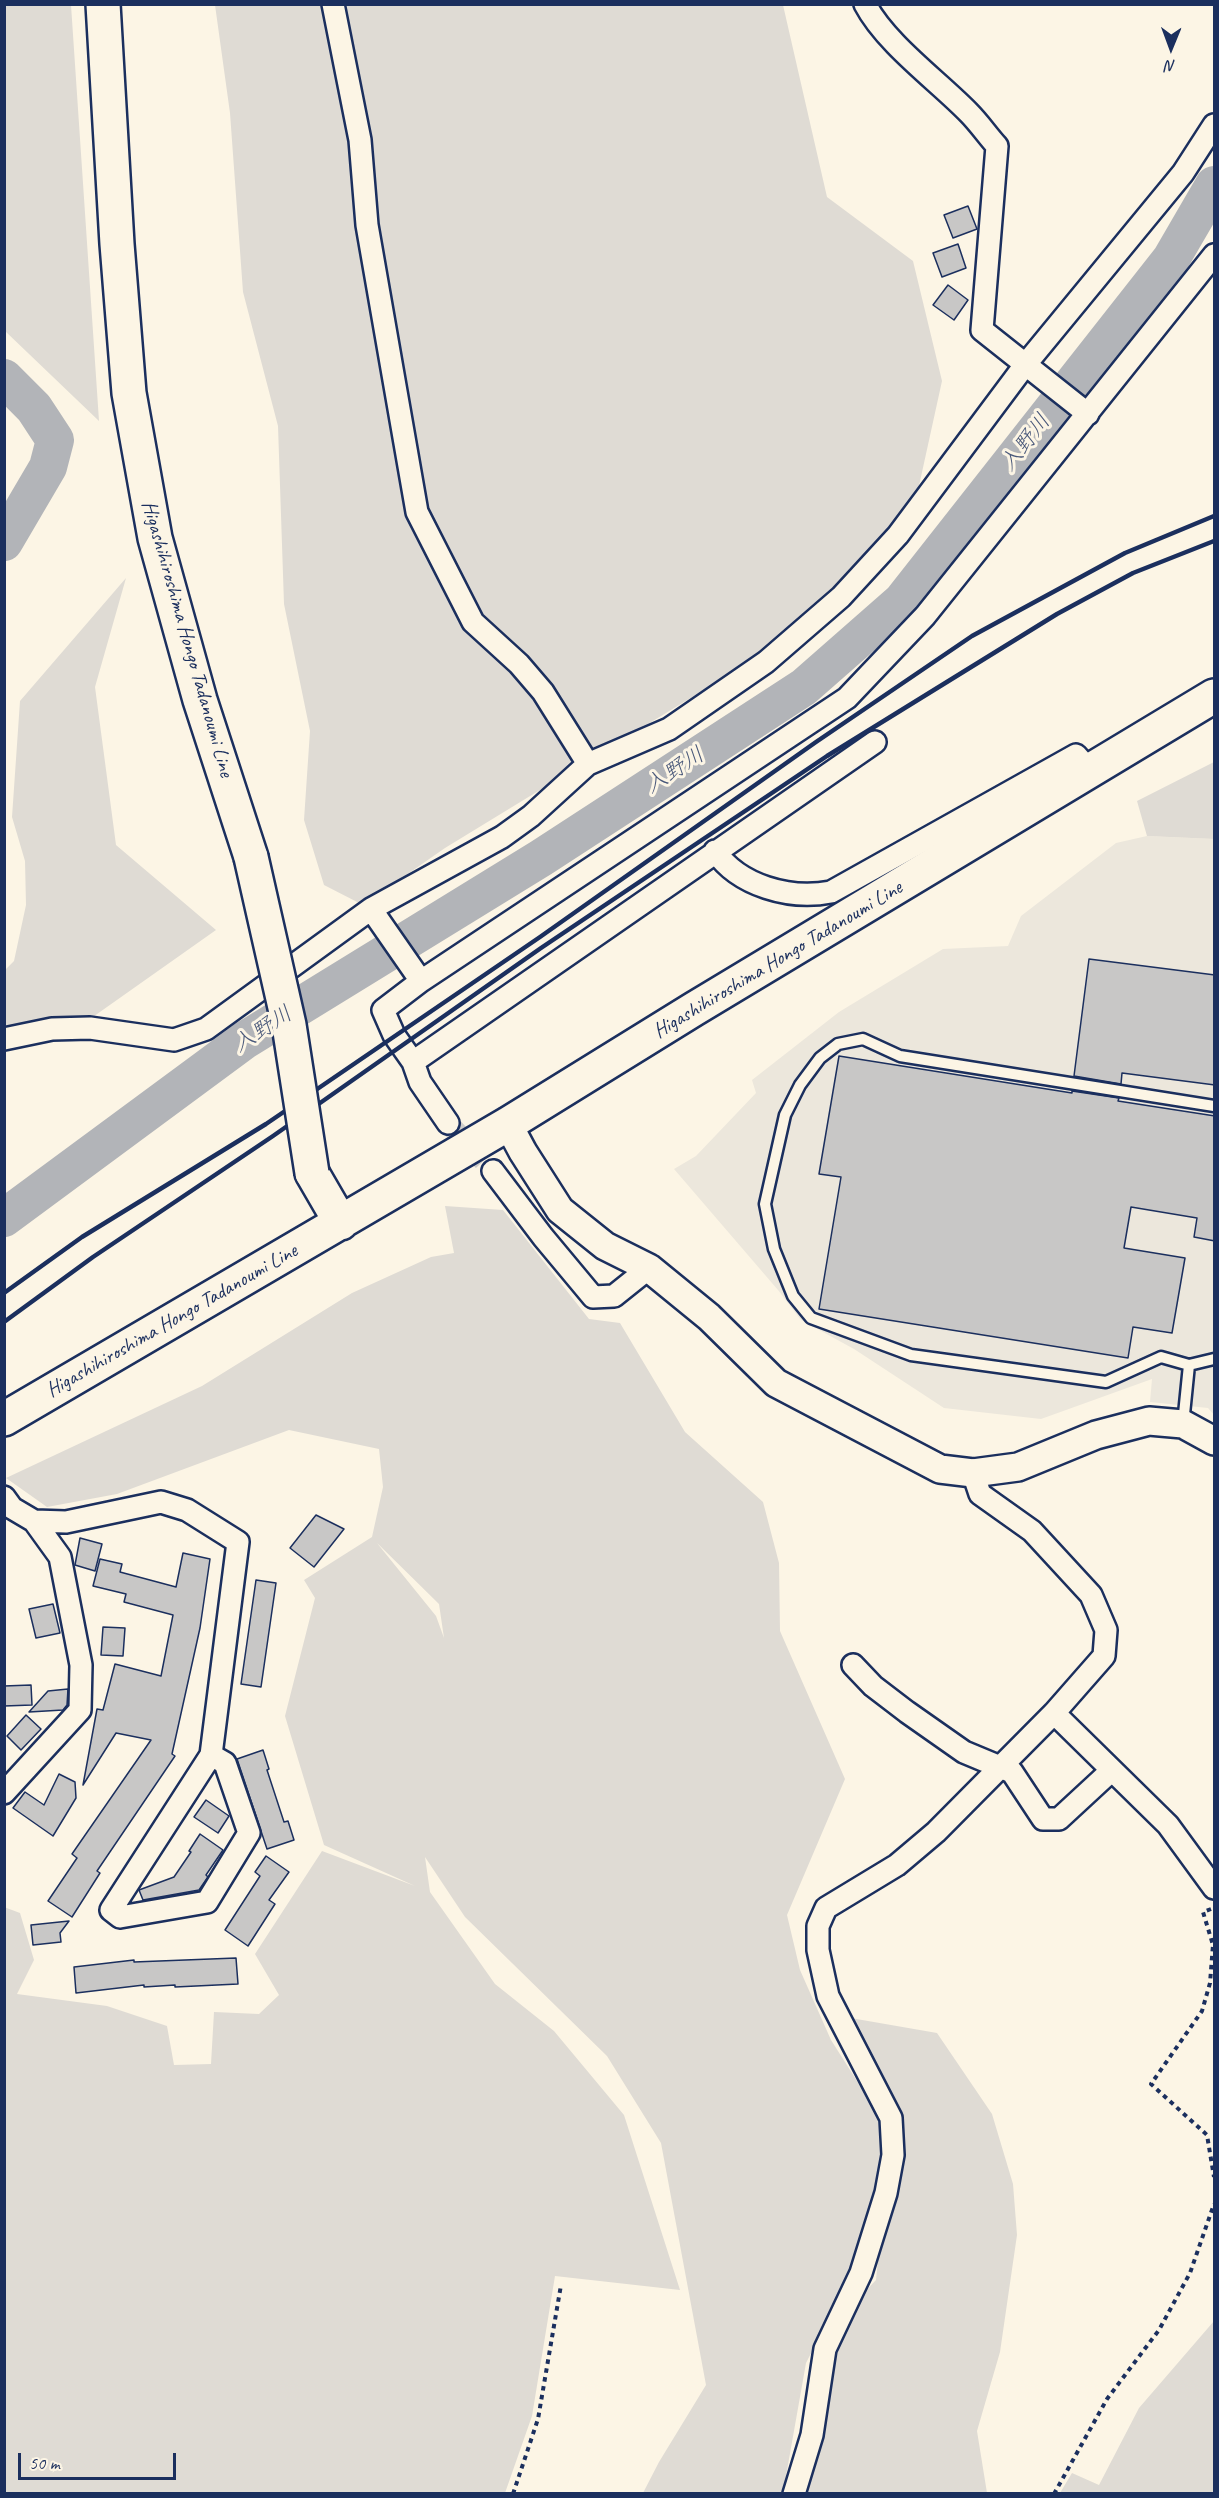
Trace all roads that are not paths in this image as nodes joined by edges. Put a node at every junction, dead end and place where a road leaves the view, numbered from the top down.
1 (103, 4) edge
2 (333, 4) edge
3 (865, 4) edge
4 (1215, 126) edge
5 (1215, 255) edge
6 (1028, 368) junction
7 (1088, 414) junction
8 (1215, 696) edge
9 (875, 742) dead end
10 (588, 764) junction
11 (1090, 771) junction
12 (715, 851) junction
13 (375, 914) junction
14 (416, 974) junction
15 (4, 1039) edge
16 (413, 1062) junction
17 (1215, 1106) edge
18 (448, 1123) tunnel mouth
19 (508, 1124) junction
20 (493, 1171) tunnel mouth
21 (340, 1223) junction
22 (649, 1268) junction
23 (1215, 1359) edge
24 (1189, 1365) junction
25 (4, 1419) edge
26 (1183, 1424) junction
27 (1215, 1441) edge
28 (973, 1473) junction
29 (4, 1497) edge
30 (34, 1521) junction
31 (853, 1665) dead end
32 (1054, 1713) junction
33 (211, 1755) junction
34 (1001, 1768) junction
35 (1112, 1770) junction
36 (4, 1793) edge
37 (1215, 1888) edge
38 (794, 2493) edge

1 - 21 main road, Higashihiroshima Hongo Tadanoumi Line, bridge
2 - 10 street
3 - 6 street
4 - 6 street
5 - 7 street
6 - 7 street
6 - 10 street
7 - 14 street
8 - 11 main road, Higashihiroshima Hongo Tadanoumi Line
9 - 12 street
10 - 13 street
11 - 12 street
11 - 19 main road, Higashihiroshima Hongo Tadanoumi Line
12 - 16 street
13 - 14 street
13 - 15 street
14 - 16 street
16 - 18 street
17 - 24 lane
19 - 21 main road, Higashihiroshima Hongo Tadanoumi Line
19 - 22 street
20 - 22 street
21 - 25 main road, Higashihiroshima Hongo Tadanoumi Line
22 - 28 street
23 - 24 lane
24 - 26 lane
26 - 27 street
26 - 28 street
28 - 32 street
29 - 30 street
30 - 33 street
30 - 36 street
31 - 34 street
32 - 34 street
32 - 35 street
33 - 33 street
34 - 35 street
34 - 38 street
35 - 37 street

